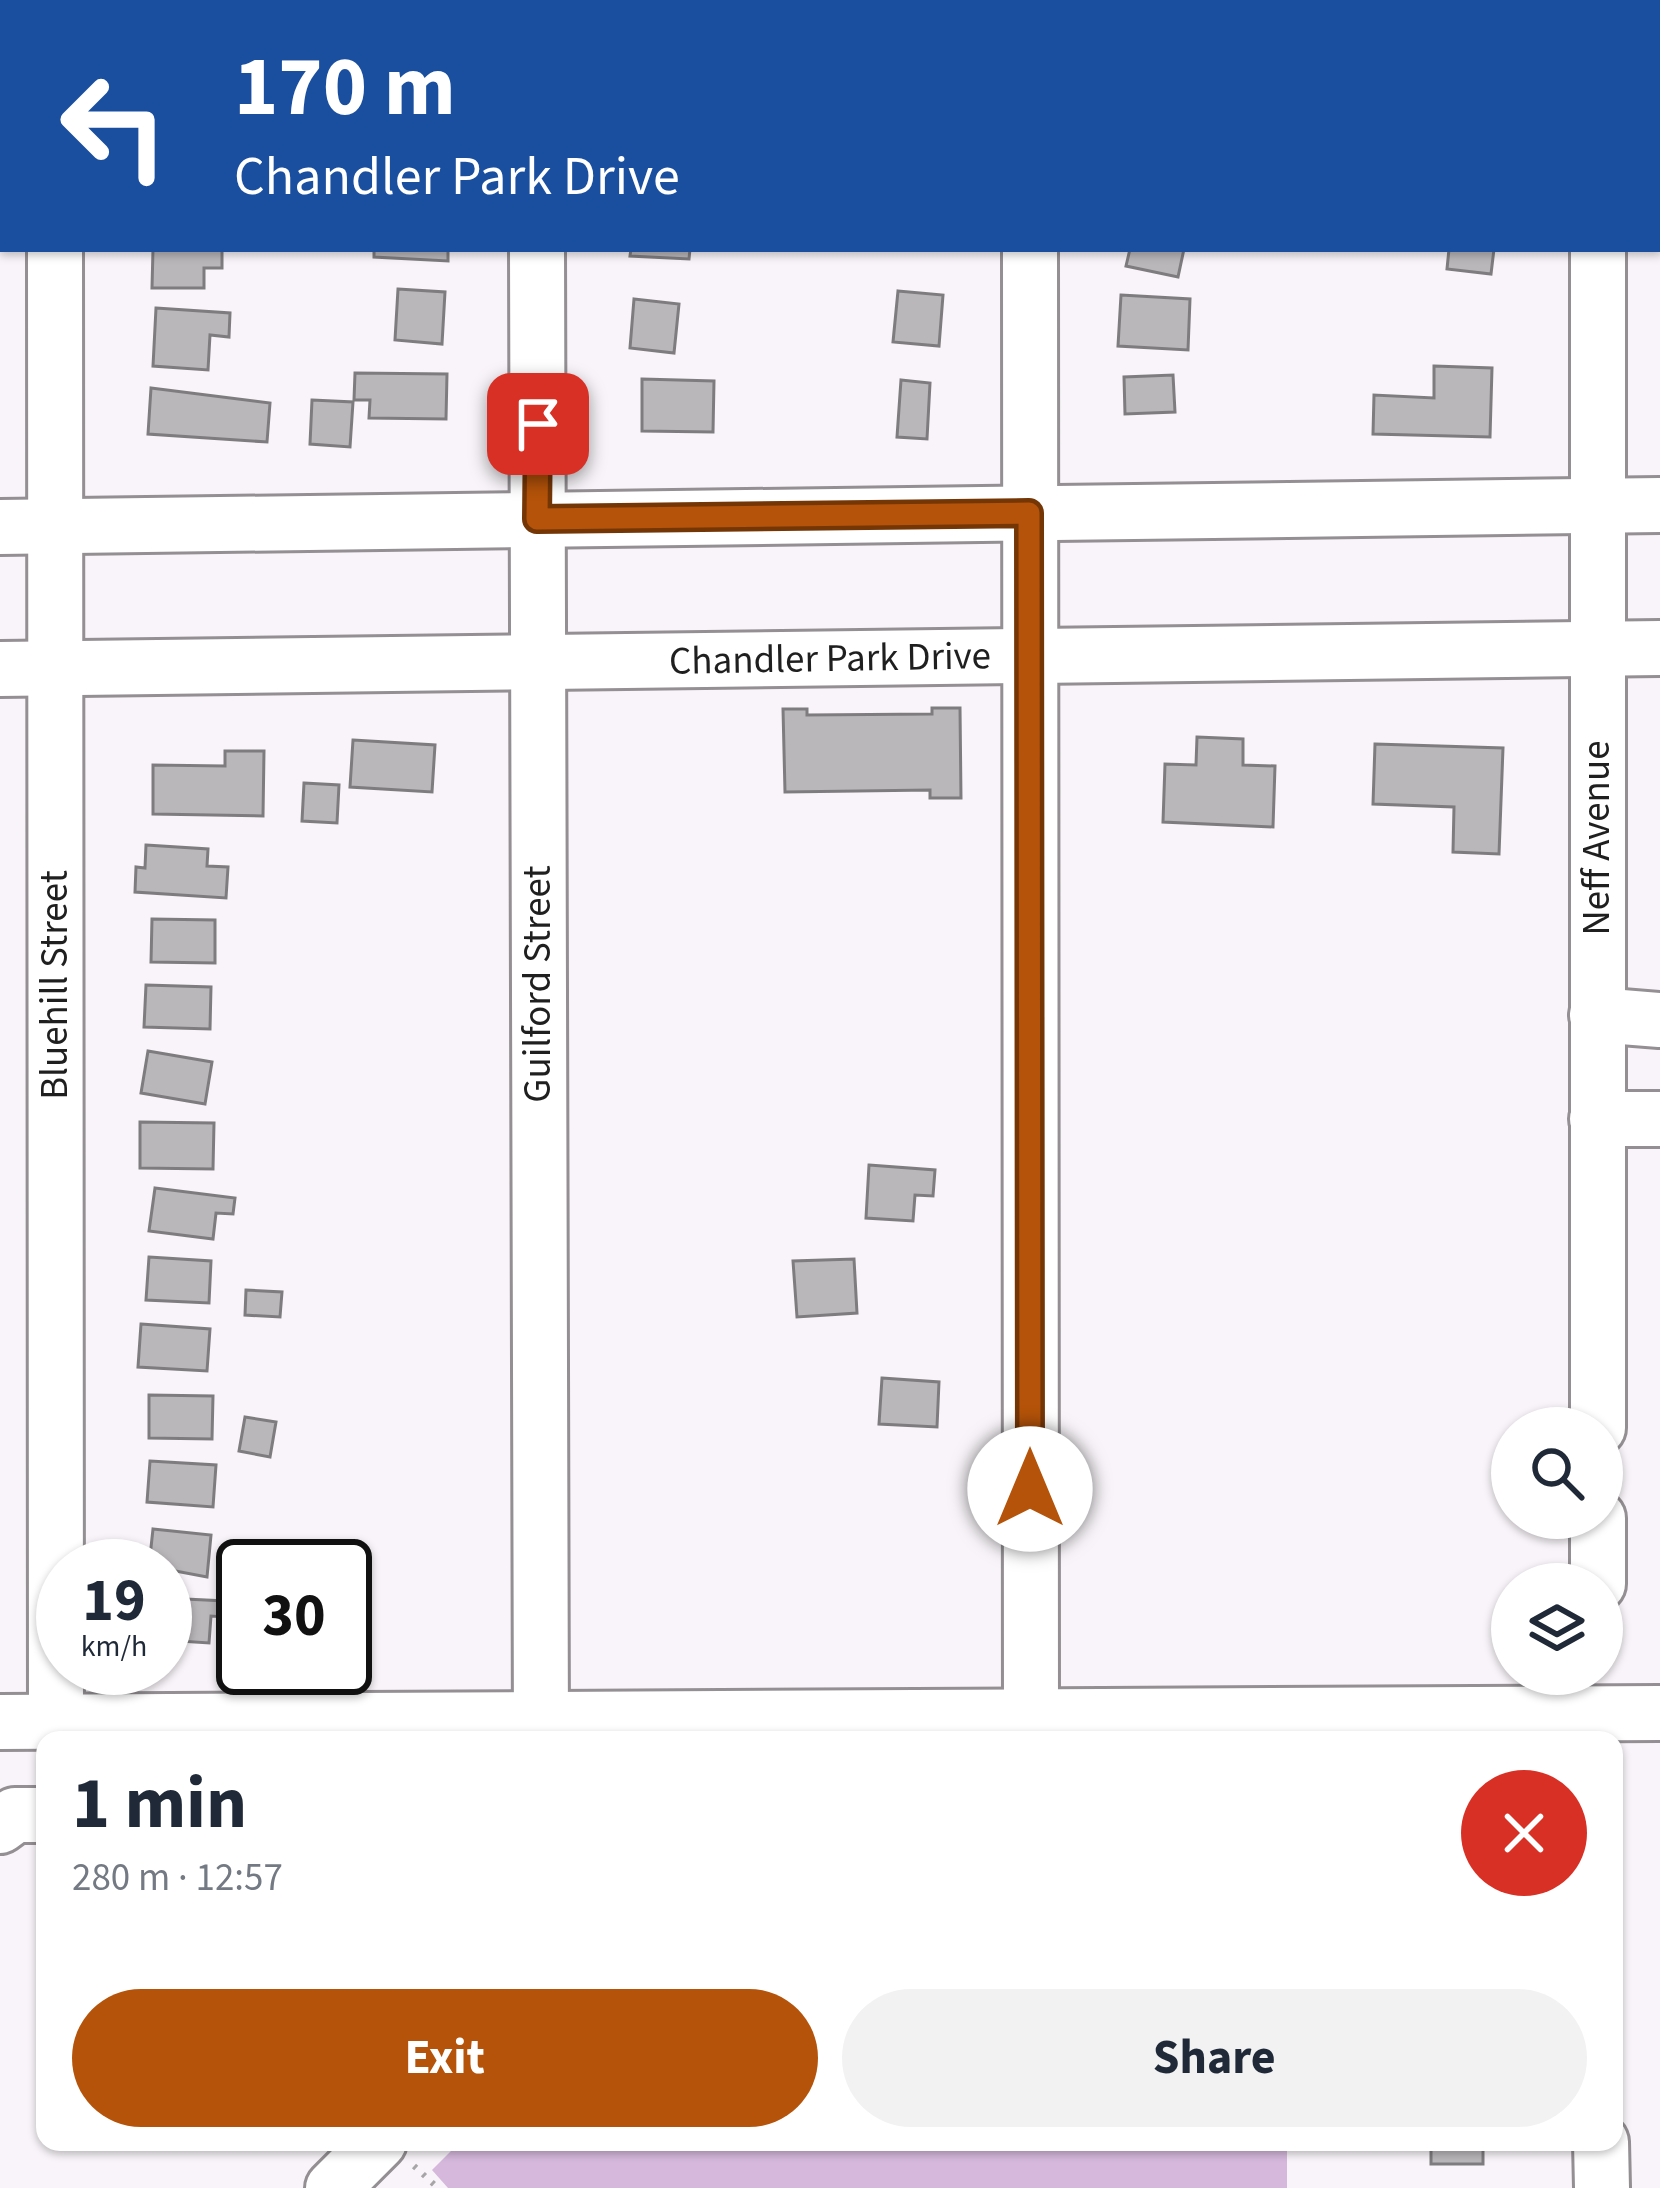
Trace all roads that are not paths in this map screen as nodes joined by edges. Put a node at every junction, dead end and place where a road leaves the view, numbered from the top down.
1 (55, 252) edge
2 (537, 252) edge
3 (1030, 252) edge
4 (1598, 252) edge
5 (1660, 505) edge
6 (1598, 506) junction
7 (1029, 513) junction
8 (537, 519) junction
9 (55, 526) junction
10 (0, 527) edge
11 (1660, 648) edge
12 (1596, 649) junction
13 (1029, 656) junction
14 (537, 662) junction
15 (0, 669) edge
16 (55, 669) junction
17 (1597, 1015) junction
18 (1660, 1020) edge
19 (1597, 1119) junction
20 (1660, 1120) edge
21 (1598, 1407) edge
22 (1598, 1710) edge
23 (1660, 1713) edge
24 (1031, 1721) junction
25 (0, 1722) edge
26 (56, 1722) junction
27 (541, 1730) edge
28 (36, 1815) edge
29 (0, 1826) edge
30 (370, 2151) edge
31 (1601, 2151) edge
32 (333, 2188) edge
33 (1602, 2188) edge

1 - 9 street, Bluehill Street
2 - 8 street, Guilford Street
3 - 7 street
4 - 6 street, Neff Avenue
5 - 6 street
6 - 7 street
6 - 12 street, Neff Avenue
7 - 8 street
7 - 13 street
8 - 9 street
8 - 14 street, Guilford Street
9 - 10 street
9 - 16 street, Bluehill Street
11 - 12 street, Chandler Park Drive
12 - 13 street, Chandler Park Drive
12 - 17 street, Neff Avenue
13 - 14 street, Chandler Park Drive
13 - 24 street
14 - 16 street, Chandler Park Drive
14 - 27 street, Guilford Street
15 - 16 street, Chandler Park Drive
16 - 26 street, Bluehill Street
17 - 18 street
17 - 19 street, Neff Avenue
19 - 20 street
19 - 21 street, Neff Avenue
22 - 23 street
22 - 24 street
24 - 27 street
25 - 26 street
26 - 27 street
28 - 29 street
30 - 32 street
31 - 33 street

